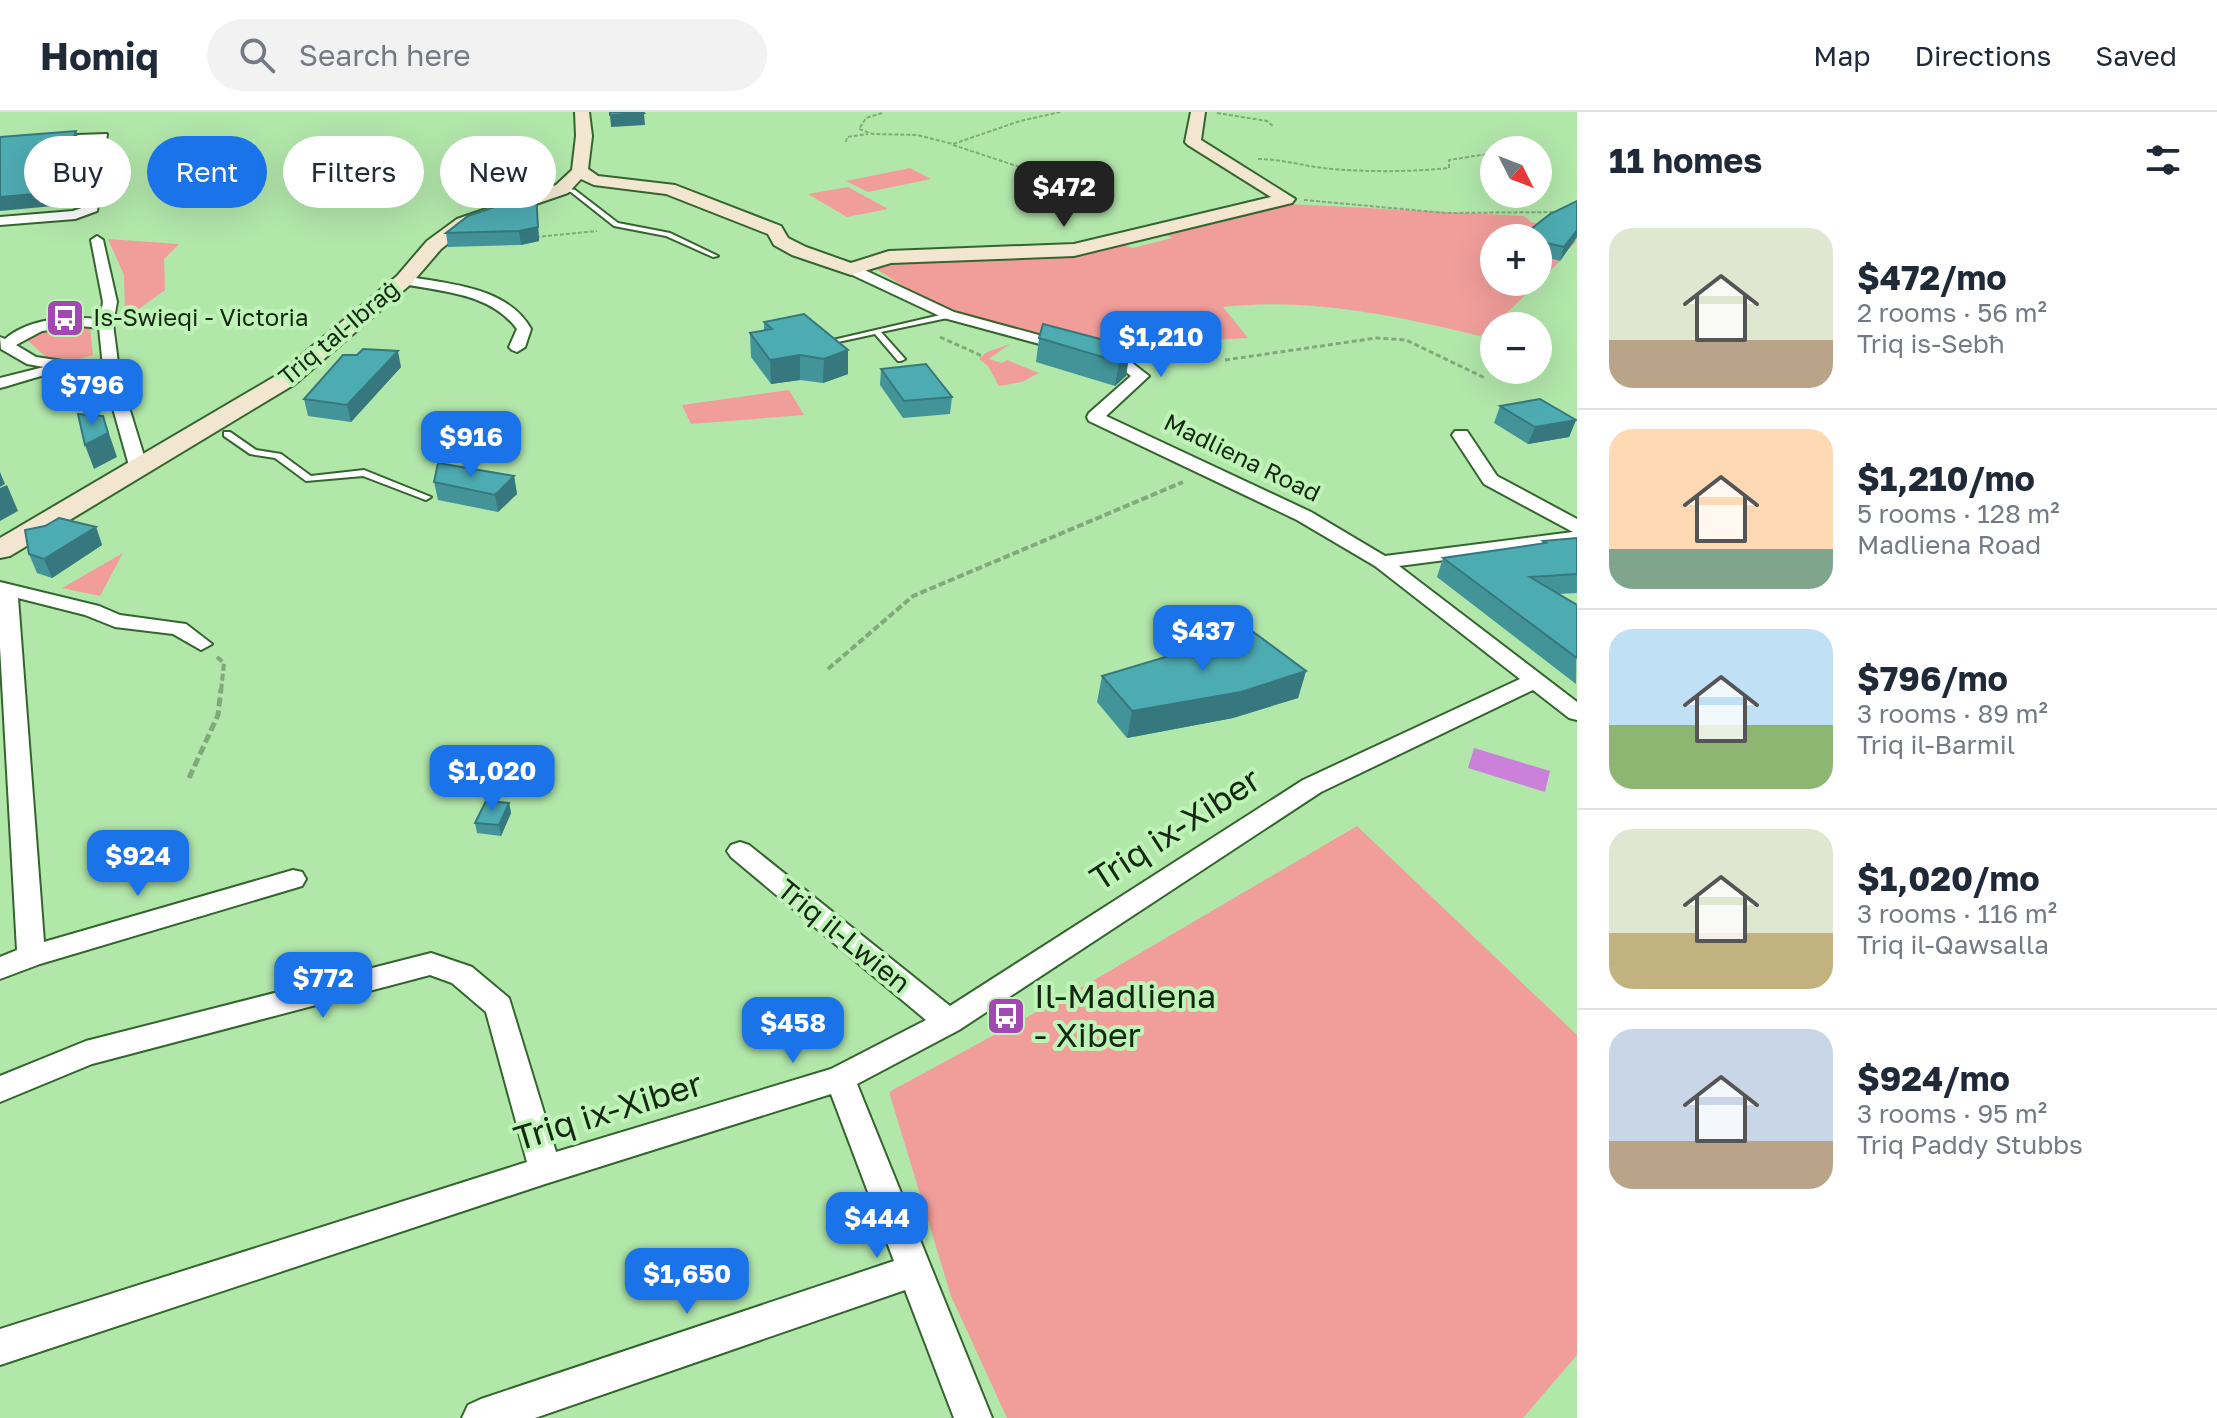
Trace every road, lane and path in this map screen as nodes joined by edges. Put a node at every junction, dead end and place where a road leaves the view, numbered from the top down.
1 (582, 112) edge
2 (1060, 112) edge
3 (1198, 112) edge
4 (1210, 112) edge
5 (882, 113) edge
6 (1273, 126) dead end
7 (909, 130) dead end
8 (873, 134) junction
9 (917, 135) junction
10 (846, 142) dead end
11 (953, 144) junction
12 (1480, 155) edge
13 (1226, 163) junction
14 (587, 176) junction
15 (1081, 187) dead end
16 (562, 189) junction
17 (1286, 199) junction
18 (93, 208) edge
19 (1564, 211) edge
20 (1547, 213) junction
21 (1561, 219) edge
22 (0, 221) edge
23 (626, 226) junction
24 (531, 237) edge
25 (97, 240) dead end
26 (715, 256) dead end
27 (851, 269) junction
28 (404, 280) junction
29 (110, 302) junction
30 (949, 315) junction
31 (56, 324) junction
32 (106, 324) junction
33 (0, 329) edge
34 (877, 332) junction
35 (940, 337) dead end
36 (3, 344) edge
37 (820, 344) edge
38 (517, 347) dead end
39 (108, 353) junction
40 (982, 356) dead end
41 (901, 359) dead end
42 (1225, 360) dead end
43 (32, 361) junction
44 (70, 367) junction
45 (1480, 376) edge
46 (112, 378) junction
47 (0, 382) edge
48 (227, 434) dead end
49 (1461, 435) dead end
50 (139, 469) junction
51 (1210, 471) junction
52 (426, 497) dead end
53 (1577, 527) edge
54 (1577, 537) edge
55 (0, 550) edge
56 (1382, 562) junction
57 (4, 589) edge
58 (201, 644) joint
59 (828, 669) dead end
60 (1536, 680) junction
61 (1577, 713) edge
62 (189, 778) dead end
63 (740, 851) dead end
64 (293, 879) dead end
65 (31, 956) junction
66 (0, 968) edge
67 (949, 1022) junction
68 (840, 1079) junction
69 (0, 1089) edge
70 (545, 1170) junction
71 (913, 1271) junction
72 (0, 1347) edge
73 (481, 1418) edge
74 (973, 1418) edge

1 - 14 main road
2 - 11 path
3 - 13 main road
4 - 6 path
5 - 8 path
7 - 9 path
8 - 9 path
8 - 10 path
9 - 11 path
11 - 15 path
12 - 13 path
13 - 17 main road
14 - 16 main road, Triq tal-Ibraġ
14 - 27 main road, Madliena Road
16 - 23 lane
16 - 28 main road, Triq tal-Ibraġ
17 - 20 path
17 - 27 main road
18 - 22 street
19 - 20 path
20 - 21 path
23 - 24 path
23 - 26 lane
25 - 29 street
27 - 30 street, Madliena Road
28 - 38 street
28 - 50 main road, Triq tal-Ibraġ
29 - 31 street
29 - 32 street
30 - 34 lane
30 - 51 street, Madliena Road
31 - 32 street
31 - 33 street
31 - 36 street
32 - 39 street
34 - 37 lane
34 - 41 lane
35 - 40 path
36 - 43 street
39 - 44 street
39 - 46 street
42 - 45 path
43 - 44 street
43 - 47 street
44 - 46 street
44 - 47 street
46 - 50 street
48 - 52 lane
49 - 53 street
50 - 55 main road, Triq tal-Ibraġ
51 - 56 street, Madliena Road
51 - 59 path
54 - 56 street
56 - 60 street, Madliena Road
57 - 58 street
57 - 65 street
58 - 62 path
60 - 61 street, Madliena Road
60 - 67 street, Triq ix-Xiber
63 - 67 street, Triq il-Lwien
64 - 65 street
65 - 66 street
67 - 68 street, Triq ix-Xiber
68 - 70 street, Triq ix-Xiber
68 - 71 street
69 - 70 street
70 - 72 street, Triq ix-Xiber
71 - 73 street
71 - 74 street

